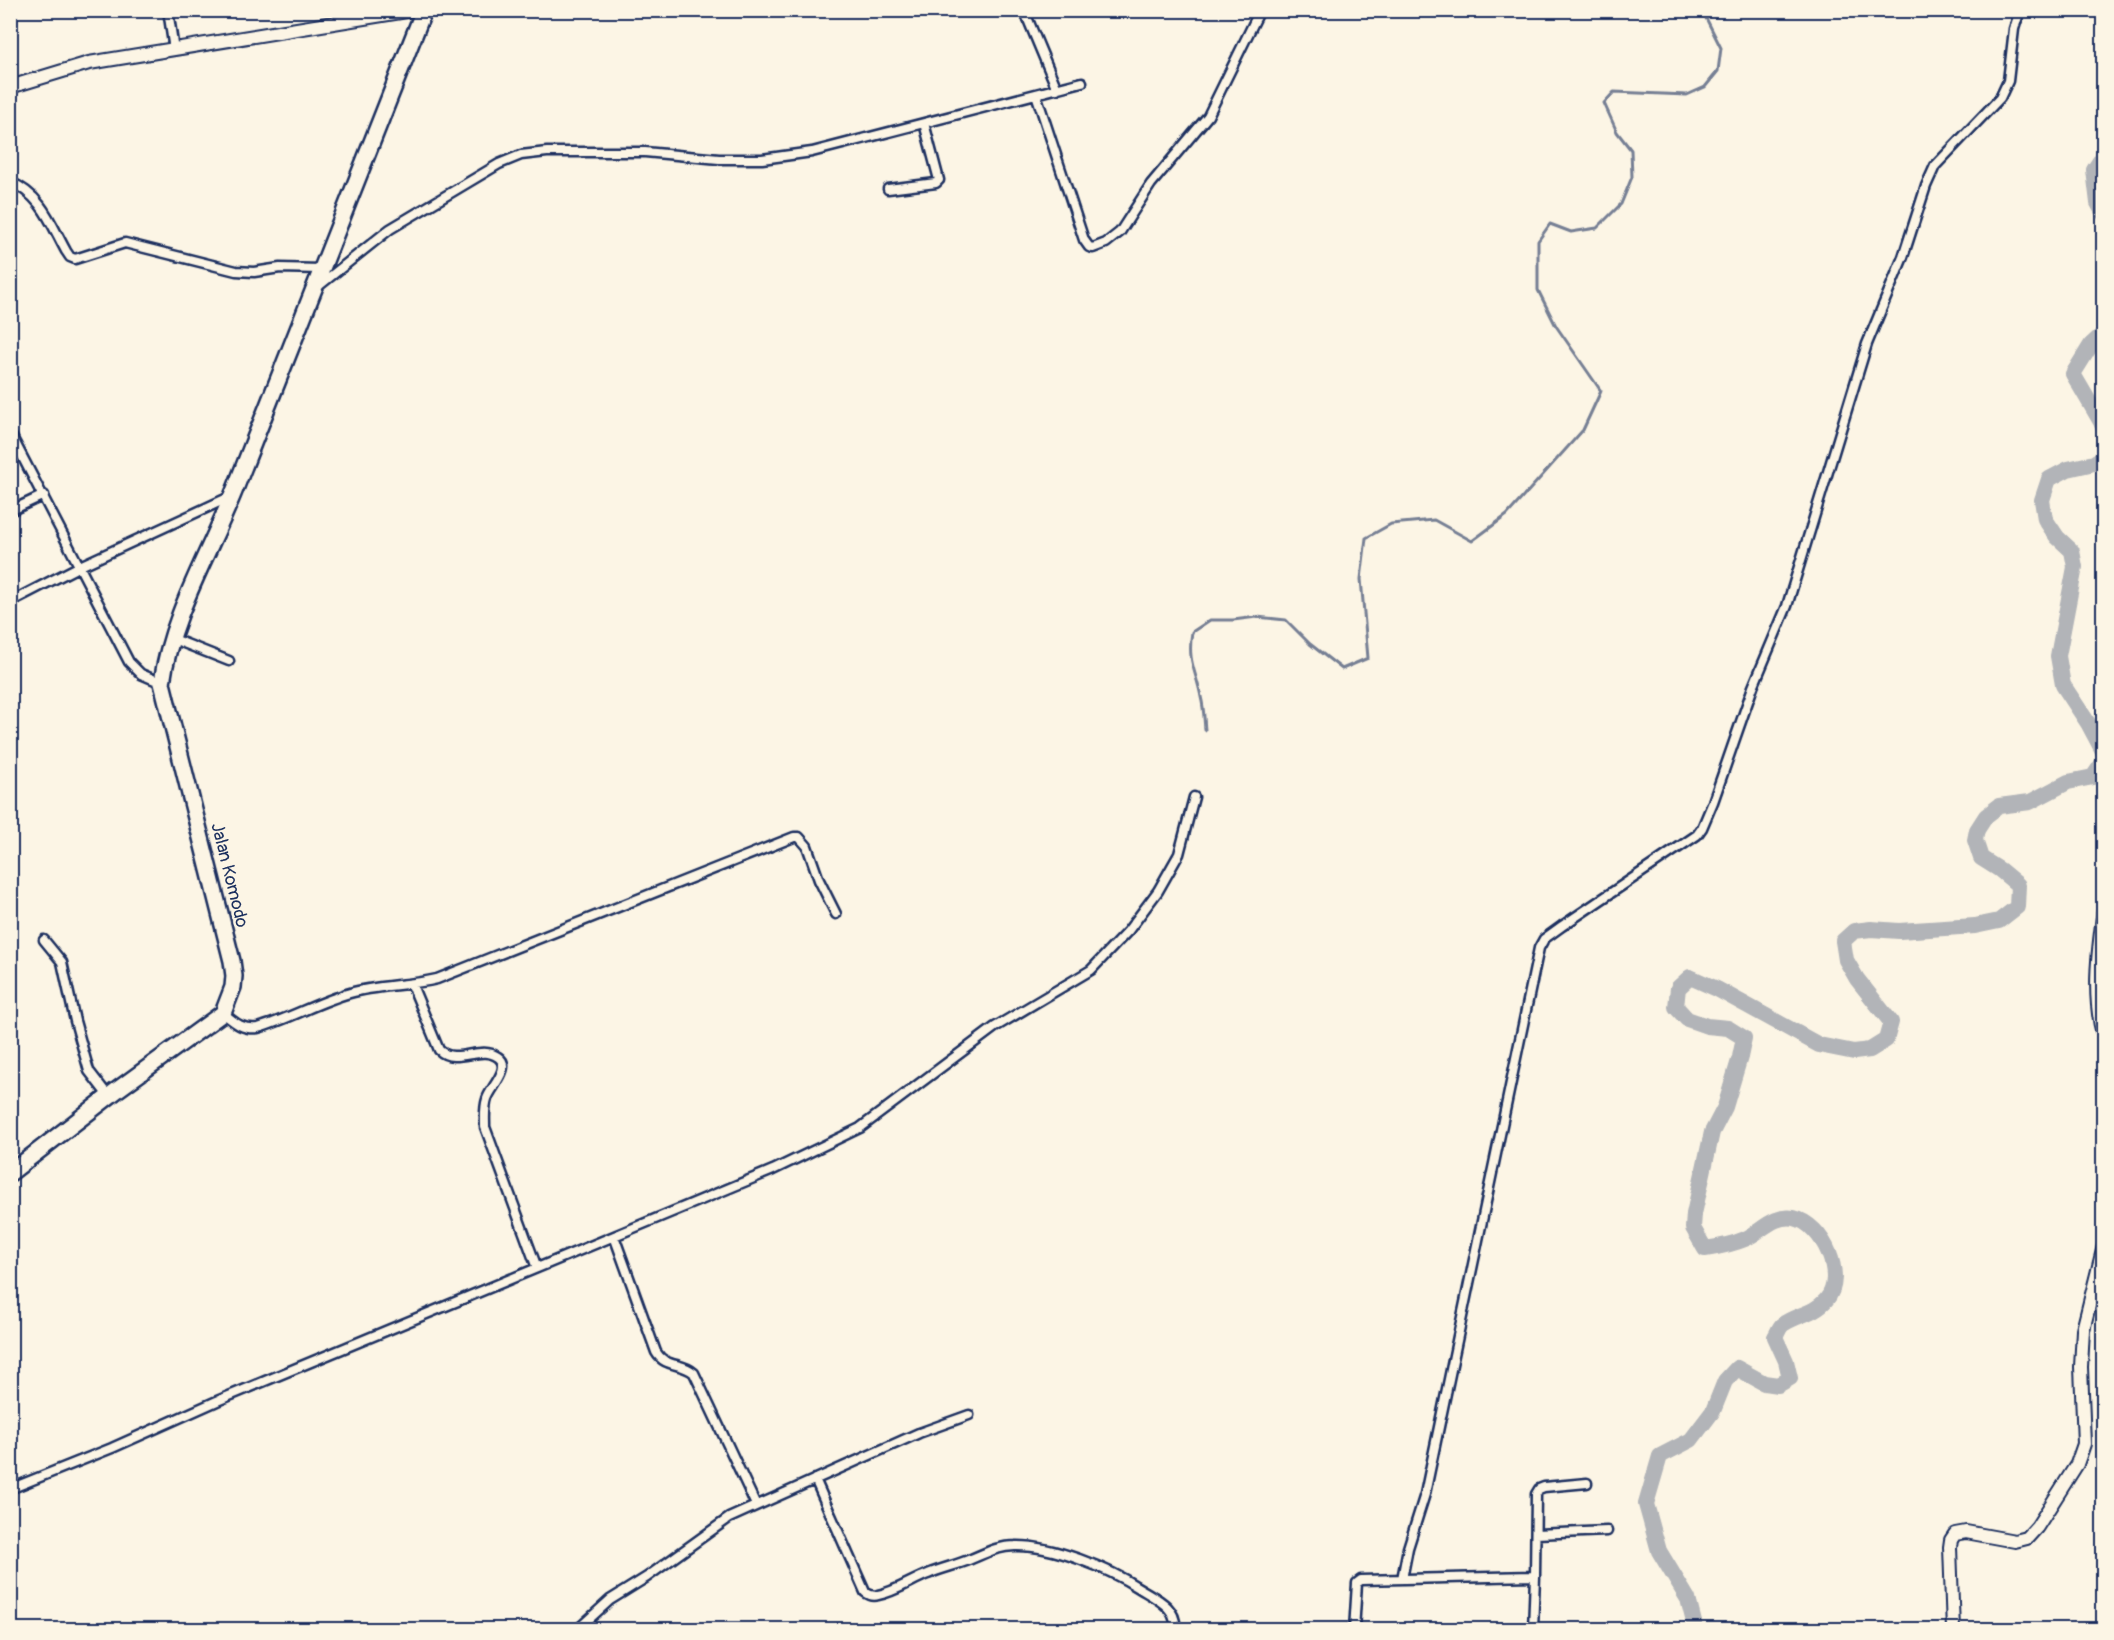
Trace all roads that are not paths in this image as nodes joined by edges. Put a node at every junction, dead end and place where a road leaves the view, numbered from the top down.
1 (168, 10) edge
2 (412, 10) edge
3 (424, 10) edge
4 (1024, 10) edge
5 (1260, 10) edge
6 (2020, 10) edge
7 (174, 50) junction
8 (1082, 82) dead end
9 (10, 87) edge
10 (1057, 88) junction
11 (1036, 94) junction
12 (924, 123) junction
13 (10, 182) edge
14 (888, 189) dead end
15 (320, 269) junction
16 (313, 290) junction
17 (10, 433) edge
18 (44, 495) junction
19 (232, 495) junction
20 (10, 511) edge
21 (80, 566) junction
22 (10, 602) edge
23 (170, 638) junction
24 (229, 661) dead end
25 (162, 683) junction
26 (1194, 797) dead end
27 (2103, 910) edge
28 (836, 914) dead end
29 (44, 940) dead end
30 (412, 985) junction
31 (223, 1013) junction
32 (2103, 1038) edge
33 (109, 1097) junction
34 (10, 1173) edge
35 (614, 1236) junction
36 (2103, 1246) edge
37 (537, 1268) junction
38 (969, 1415) dead end
39 (815, 1479) junction
40 (1587, 1483) dead end
41 (10, 1489) edge
42 (756, 1505) junction
43 (1607, 1531) dead end
44 (1536, 1534) junction
45 (1535, 1576) junction
46 (1402, 1580) junction
47 (577, 1629) edge
48 (1175, 1629) edge
49 (1354, 1629) edge
50 (1533, 1629) edge
51 (1953, 1629) edge

1 - 7 street
2 - 7 street
3 - 15 highway, Jalan Komodo
4 - 10 street
5 - 11 street
6 - 46 street
7 - 9 street
8 - 10 street
10 - 11 street
11 - 12 street
12 - 14 street
12 - 16 street
13 - 15 street
15 - 16 highway, Jalan Komodo
16 - 19 highway, Jalan Komodo
17 - 18 street
18 - 20 street
18 - 21 street
19 - 21 street
19 - 23 highway, Jalan Komodo
21 - 22 street
21 - 25 street
23 - 24 street
23 - 25 highway, Jalan Komodo
25 - 31 highway, Jalan Komodo
26 - 35 street
27 - 32 street
28 - 30 street
29 - 33 street
30 - 31 street
30 - 37 street
31 - 33 highway
33 - 34 highway
35 - 37 street
35 - 42 street
36 - 51 street
37 - 41 street
38 - 39 street
39 - 42 street
39 - 48 street
40 - 44 street
42 - 47 street
43 - 44 street
44 - 45 street
45 - 46 street
45 - 50 street
46 - 49 street

